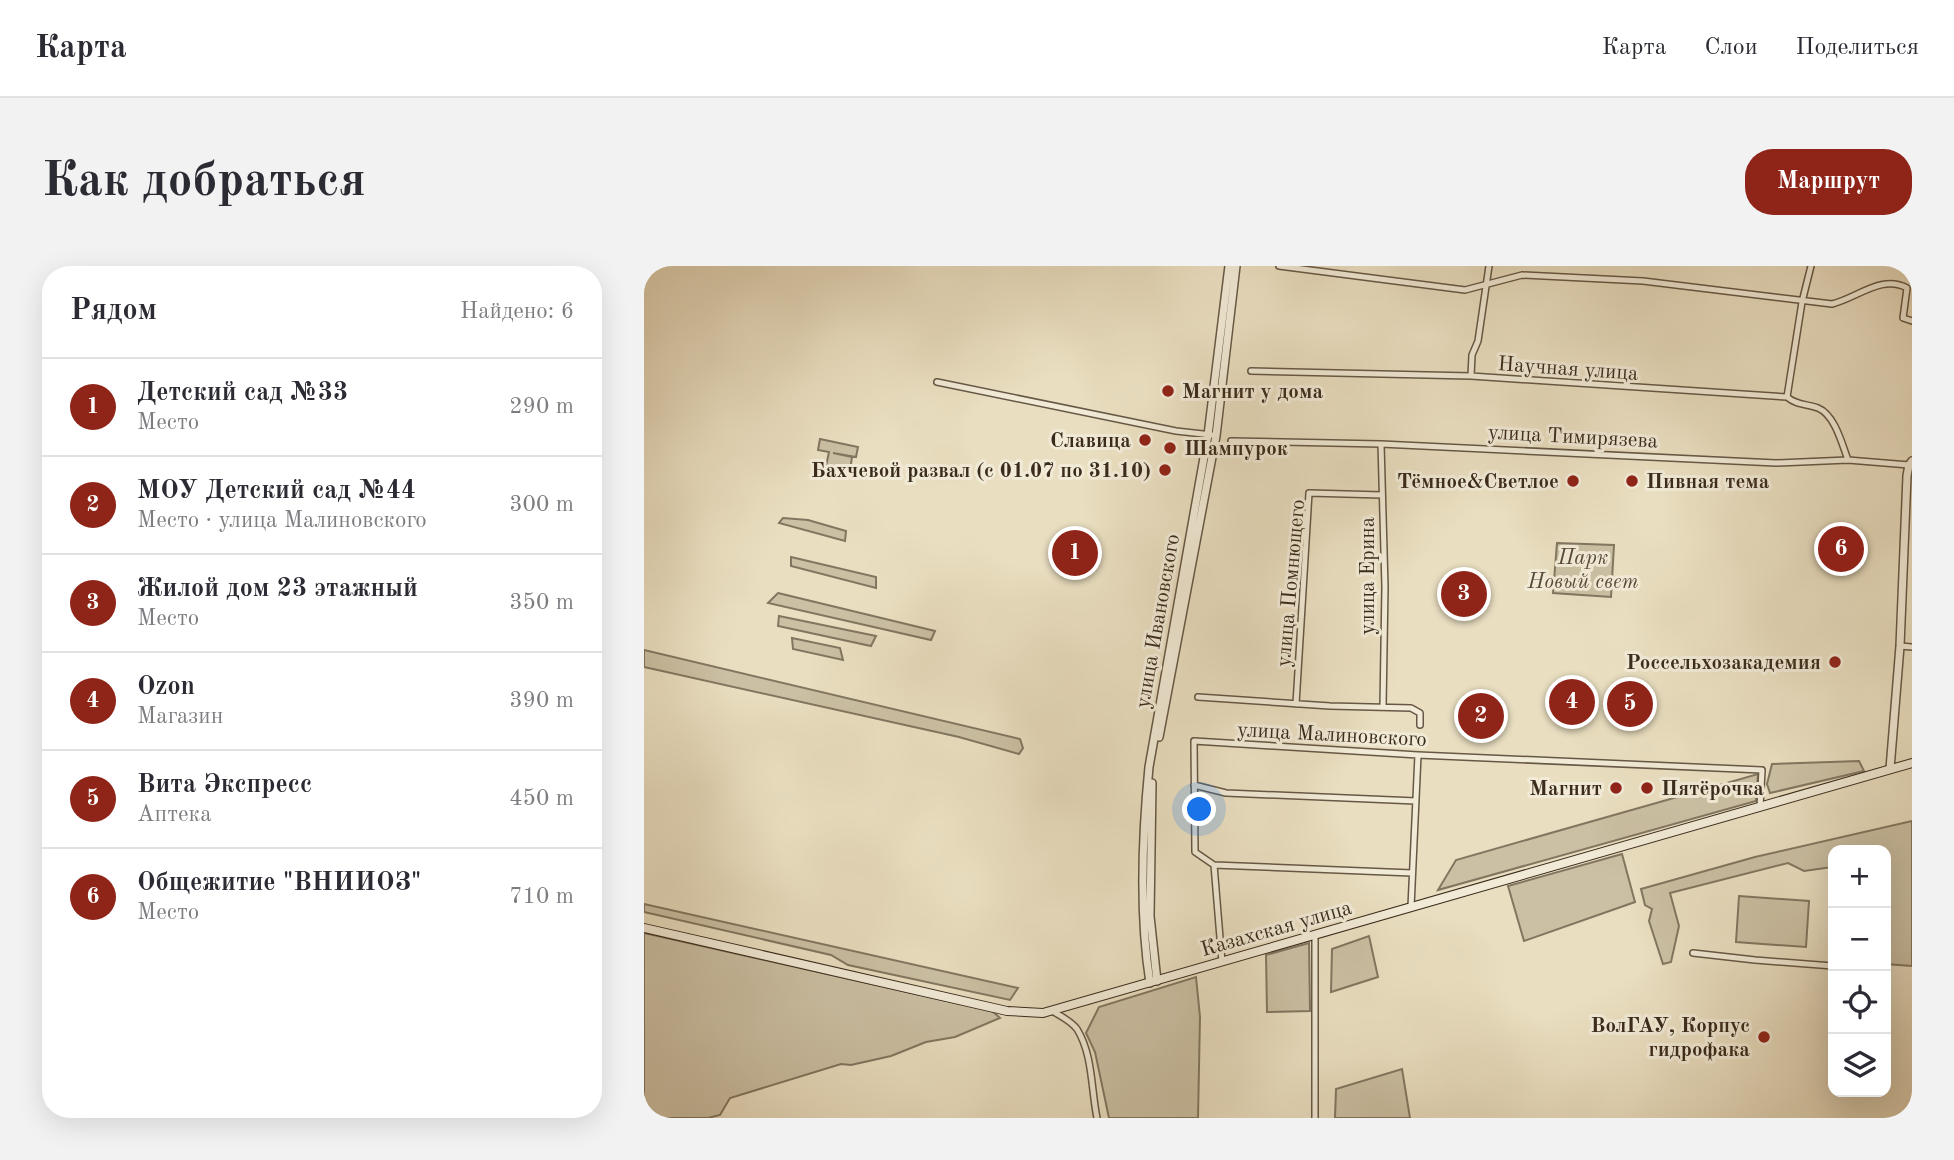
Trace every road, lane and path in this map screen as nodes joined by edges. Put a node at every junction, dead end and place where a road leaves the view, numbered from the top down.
1 (1228, 266) edge
2 (1236, 266) edge
3 (1279, 266) edge
4 (1489, 266) edge
5 (1811, 266) edge
6 (1487, 284) junction
7 (1802, 302) junction
8 (1912, 321) edge
9 (1251, 370) dead end
10 (1471, 376) junction
11 (937, 382) dead end
12 (1787, 397) junction
13 (1212, 435) junction
14 (1231, 441) dead end
15 (1381, 444) junction
16 (1848, 460) junction
17 (1910, 463) edge
18 (1382, 495) junction
19 (1899, 646) junction
20 (1912, 647) edge
21 (1198, 697) dead end
22 (1296, 705) junction
23 (1383, 706) junction
24 (1420, 726) dead end
25 (1418, 755) junction
26 (1912, 763) edge
27 (1890, 769) junction
28 (1194, 785) junction
29 (1416, 801) junction
30 (1760, 807) junction
31 (1214, 865) junction
32 (1412, 873) junction
33 (1411, 907) junction
34 (644, 928) edge
35 (1315, 935) junction
36 (1693, 953) dead end
37 (1222, 962) junction
38 (1828, 966) edge
39 (1153, 982) junction
40 (1054, 1012) junction
41 (1097, 1118) edge
42 (1315, 1118) edge

1 - 13 street, улица Ивановского
2 - 13 street, улица Ивановского
3 - 6 street
4 - 6 street
5 - 7 street
6 - 7 street
6 - 10 street
7 - 8 street
7 - 12 street
9 - 10 street, Научная улица
10 - 12 street, Научная улица
11 - 13 street
12 - 16 street, Научная улица
13 - 39 street, улица Ивановского
14 - 15 street, улица Тимирязева
15 - 16 street, улица Тимирязева
15 - 18 street, улица Ерина
16 - 17 street, улица Тимирязева
17 - 19 street
18 - 22 street, улица Помнющего
18 - 23 street, улица Ерина
19 - 20 street
19 - 27 street
21 - 22 street
22 - 23 street
23 - 24 street
25 - 28 street, улица Малиновского
25 - 29 street
25 - 30 street, улица Малиновского
26 - 27 main road, Казахская улица
27 - 30 main road, Казахская улица
28 - 29 street
28 - 31 street
29 - 32 street
30 - 33 main road, Казахская улица
31 - 32 street
31 - 37 street
32 - 33 street
33 - 35 main road, Казахская улица
34 - 40 main road, Казахская улица
35 - 37 main road, Казахская улица
35 - 42 street
36 - 38 street
37 - 39 main road, Казахская улица
39 - 40 main road, Казахская улица
40 - 41 street

